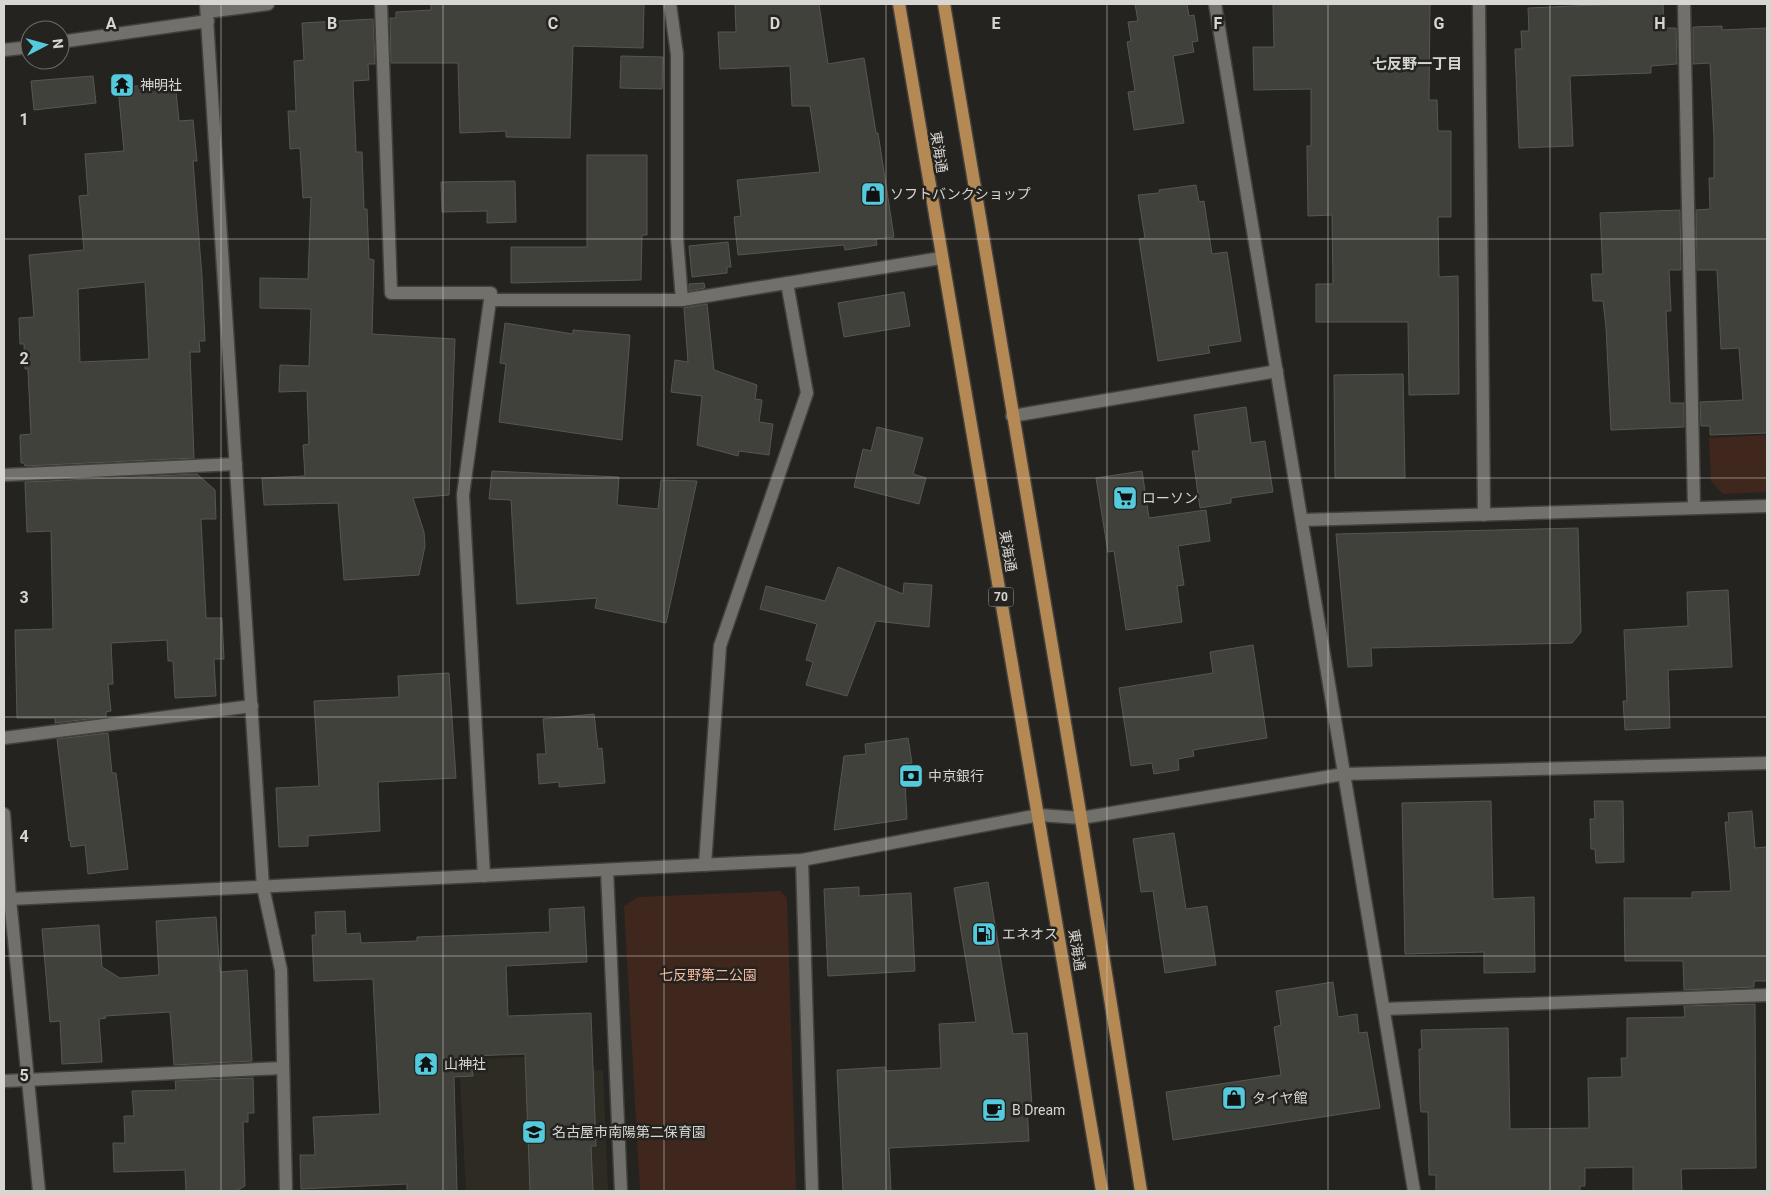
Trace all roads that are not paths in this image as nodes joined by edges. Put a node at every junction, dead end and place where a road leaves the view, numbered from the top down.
1 (268, 4) edge
2 (381, 4) edge
3 (670, 4) edge
4 (899, 4) edge
5 (944, 4) edge
6 (1215, 4) edge
7 (1479, 4) edge
8 (1684, 4) edge
9 (207, 12) edge
10 (70, 40) edge
11 (20, 48) edge
12 (4, 50) edge
13 (941, 258) junction
14 (787, 283) junction
15 (490, 300) junction
16 (682, 300) junction
17 (1277, 372) junction
18 (1012, 416) junction
19 (236, 464) junction
20 (4, 476) edge
21 (1767, 506) edge
22 (1694, 508) junction
23 (1484, 515) junction
24 (1302, 520) junction
25 (252, 706) junction
26 (4, 738) edge
27 (1767, 762) edge
28 (1344, 774) junction
29 (4, 814) edge
30 (1039, 815) junction
31 (1081, 818) junction
32 (802, 860) junction
33 (705, 865) junction
34 (607, 870) junction
35 (484, 876) junction
36 (264, 887) junction
37 (10, 900) junction
38 (8, 916) edge
39 (1767, 995) edge
40 (1384, 1008) junction
41 (284, 1068) junction
42 (28, 1080) junction
43 (4, 1081) edge
44 (39, 1191) edge
45 (286, 1191) edge
46 (621, 1191) edge
47 (812, 1191) edge
48 (1102, 1191) edge
49 (1141, 1191) edge
50 (1414, 1191) edge

1 - 9 street
2 - 15 street
3 - 16 street
4 - 13 main road, 東海通 / 70
5 - 18 main road, 東海通
6 - 17 street
7 - 23 street
8 - 22 street
9 - 10 street
9 - 19 street
11 - 12 street
13 - 14 street
13 - 30 main road, 東海通 / 70
14 - 16 street
14 - 33 street
15 - 16 street
15 - 35 street
17 - 18 street
17 - 24 street
18 - 31 main road, 東海通
19 - 20 street
19 - 25 street
21 - 22 street
22 - 23 street
23 - 24 street
24 - 28 street
25 - 26 street
25 - 36 street
27 - 28 street
28 - 31 street
28 - 40 street
29 - 37 street
30 - 31 street
30 - 32 street
30 - 48 main road, 東海通 / 70
31 - 49 main road, 東海通
32 - 33 street
32 - 47 street
33 - 34 street
34 - 35 street
34 - 46 street
35 - 36 street
36 - 37 street
36 - 41 street
37 - 38 street
38 - 42 street
39 - 40 street
40 - 50 street
41 - 42 street
41 - 45 street
42 - 43 street
42 - 44 street

